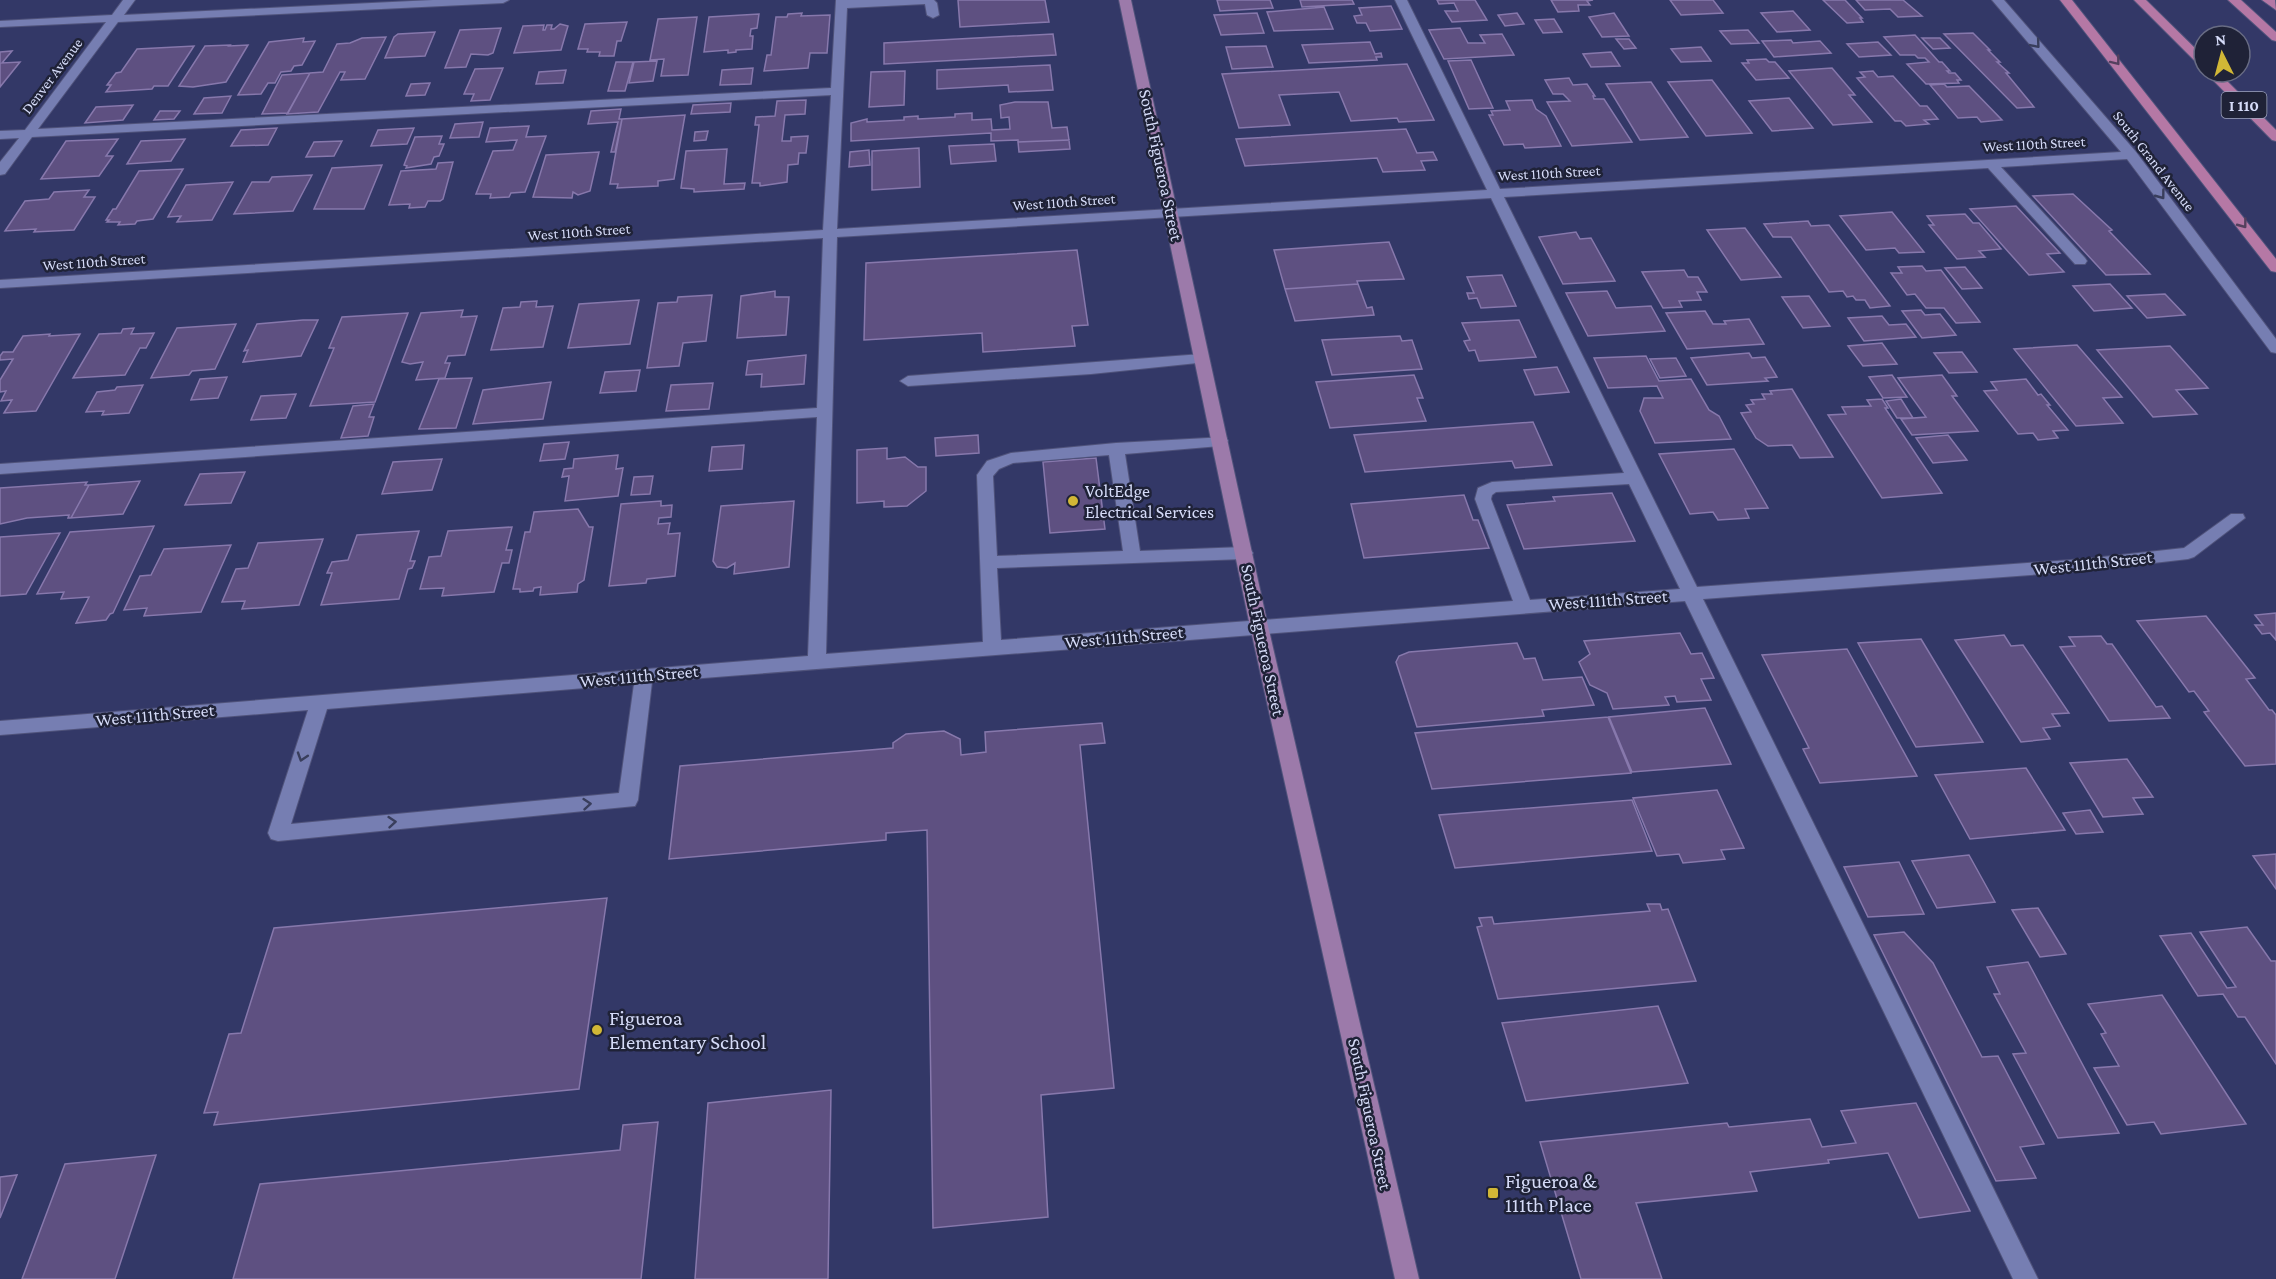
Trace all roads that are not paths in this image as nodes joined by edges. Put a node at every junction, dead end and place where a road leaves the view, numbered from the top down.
1 (129, 0) edge
2 (503, 0) edge
3 (1125, 0) edge
4 (1401, 0) edge
5 (1998, 0) edge
6 (2066, 0) edge
7 (2140, 0) edge
8 (2234, 0) edge
9 (2268, 0) edge
10 (842, 3) edge
11 (2276, 7) edge
12 (933, 15) dead end
13 (115, 19) junction
14 (0, 24) edge
15 (2276, 38) edge
16 (2192, 52) edge
17 (2223, 84) edge
18 (837, 91) junction
19 (28, 134) junction
20 (0, 135) edge
21 (2276, 137) edge
22 (2130, 155) junction
23 (1991, 163) junction
24 (0, 171) edge
25 (1495, 193) junction
26 (1171, 212) junction
27 (830, 233) junction
28 (2080, 261) dead end
29 (2276, 268) edge
30 (0, 284) edge
31 (2276, 349) edge
32 (1202, 358) junction
33 (908, 381) dead end
34 (825, 412) junction
35 (1220, 441) junction
36 (1116, 448) junction
37 (0, 470) edge
38 (1633, 478) junction
39 (2237, 518) dead end
40 (1244, 553) junction
41 (1132, 557) junction
42 (988, 562) junction
43 (1690, 594) junction
44 (1524, 607) junction
45 (1259, 626) junction
46 (992, 647) junction
47 (817, 662) junction
48 (644, 675) junction
49 (320, 702) junction
50 (0, 728) edge
51 (1407, 1279) edge
52 (2026, 1279) edge

1 - 13 street, Denver Avenue
2 - 13 street
3 - 26 main road, South Figueroa Street
4 - 25 street
5 -> 22 street, South Grand Avenue
6 -> 29 highway
7 - 16 highway
8 - 15 highway
9 - 11 highway
10 - 12 street
10 - 18 street
13 - 14 street
13 - 19 street, Denver Avenue
17 - 21 highway, I 110
18 - 19 street
18 - 27 street
19 - 20 street
19 - 24 street, Denver Avenue
22 - 23 street, West 110th Street
22 -> 31 street, South Grand Avenue
23 - 25 street, West 110th Street
23 - 28 street
25 - 26 street, West 110th Street
25 - 38 street
26 - 27 street, West 110th Street
26 - 32 main road, South Figueroa Street
27 - 30 street, West 110th Street
27 - 34 street
32 - 33 street
32 - 35 main road, South Figueroa Street
34 - 37 street
34 - 47 street
35 - 36 street
35 - 40 main road, South Figueroa Street
36 - 41 street
36 - 42 street
38 - 43 street
38 - 44 street
39 - 43 street, West 111th Street
40 - 41 street
40 - 45 main road, South Figueroa Street
41 - 42 street
42 - 46 street
43 - 44 street, West 111th Street
43 - 52 street
44 - 45 street, West 111th Street
45 - 46 street, West 111th Street
45 - 51 main road, South Figueroa Street
46 - 47 street, West 111th Street
47 - 48 street, West 111th Street
48 - 49 street, West 111th Street
49 -> 48 street
49 - 50 street, West 111th Street

